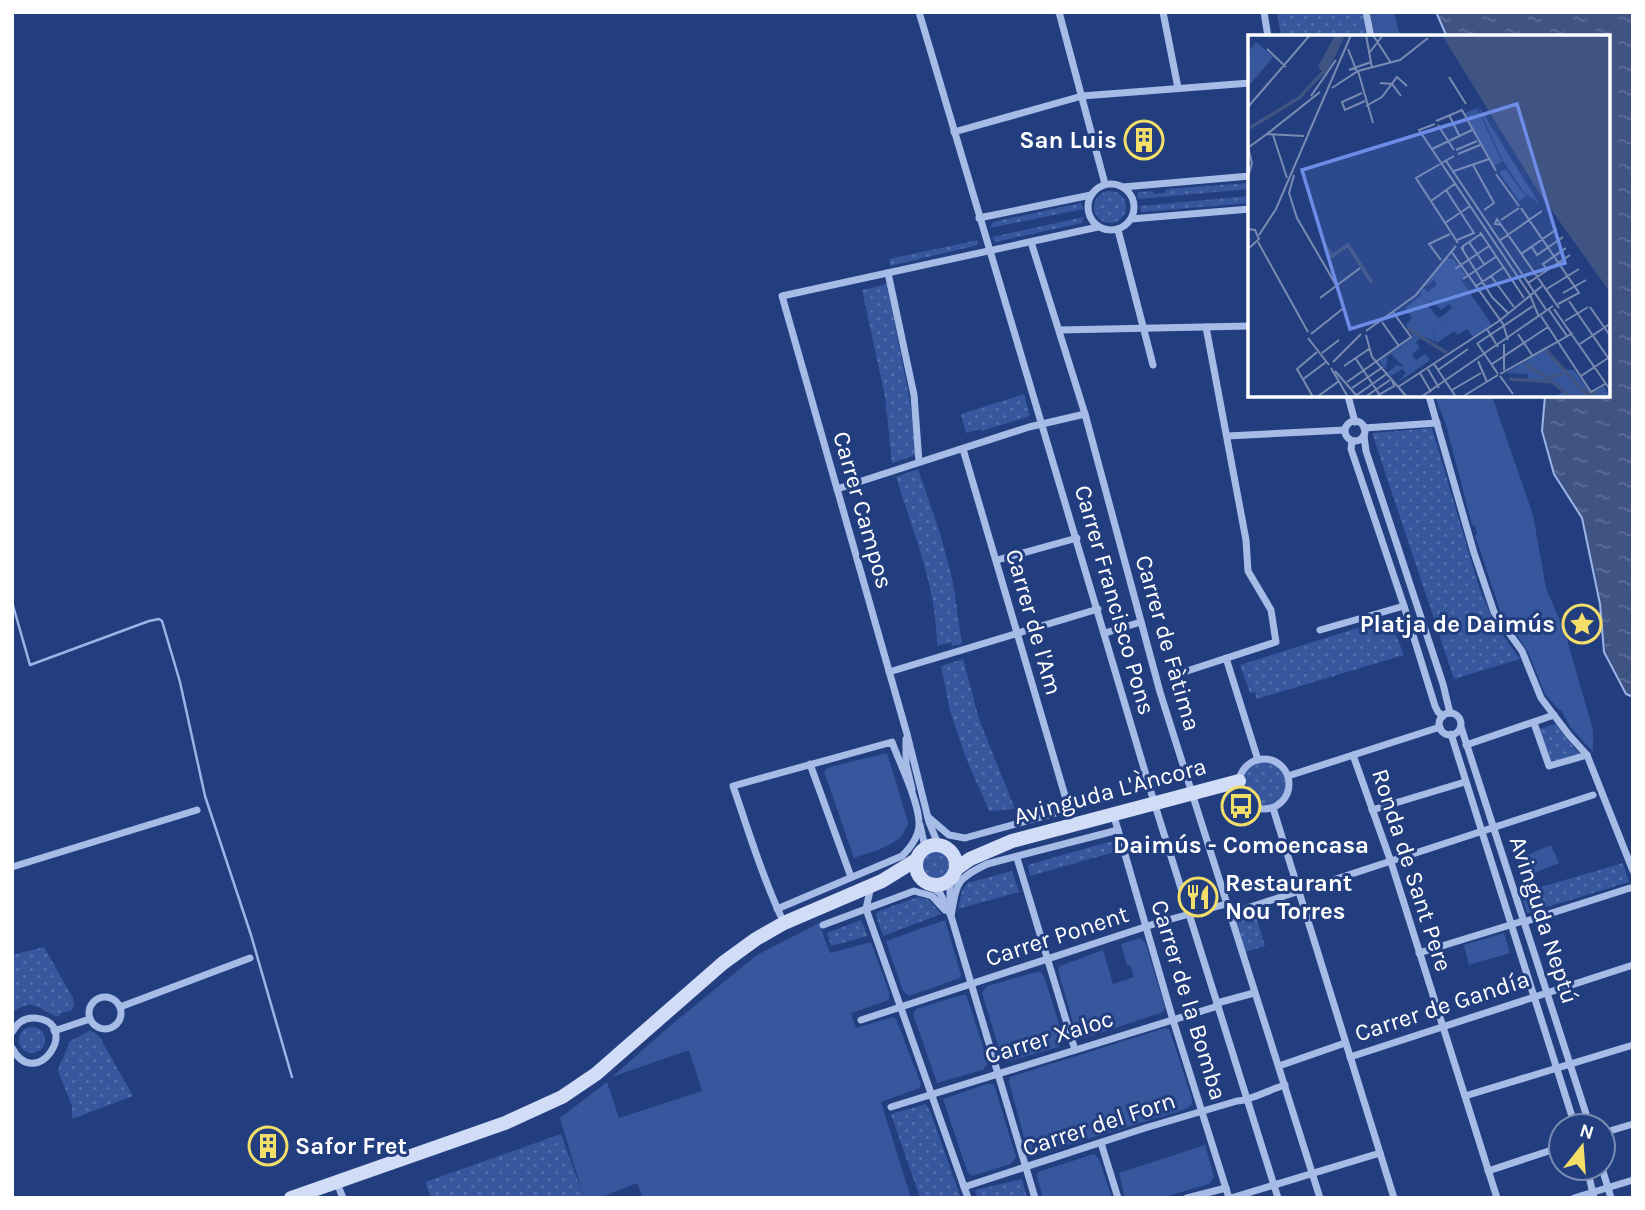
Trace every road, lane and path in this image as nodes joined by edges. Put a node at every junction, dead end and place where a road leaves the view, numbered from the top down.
1 (919, 12) edge
2 (1059, 12) edge
3 (1163, 12) edge
4 (1264, 12) edge
5 (1366, 12) edge
6 (1268, 35) edge
7 (1371, 35) edge
8 (1248, 83) edge
9 (1178, 88) junction
10 (1082, 96) junction
11 (954, 132) junction
12 (1248, 176) edge
13 (1105, 184) junction
14 (1123, 187) junction
15 (1091, 195) junction
16 (1248, 209) edge
17 (979, 218) junction
18 (1131, 219) junction
19 (1098, 227) junction
20 (1118, 230) junction
21 (1031, 242) junction
22 (989, 251) junction
23 (888, 273) junction
24 (1248, 326) edge
25 (1206, 327) junction
26 (1143, 329) junction
27 (1060, 330) junction
28 (1153, 365) dead end
29 (1348, 397) edge
30 (1429, 397) edge
31 (1085, 414) junction
32 (1355, 422) junction
33 (1043, 423) junction
34 (1437, 423) junction
35 (1345, 430) junction
36 (1364, 432) junction
37 (1227, 436) junction
38 (1352, 441) junction
39 (963, 449) junction
40 (919, 462) junction
41 (836, 489) junction
42 (1077, 538) junction
43 (997, 560) junction
44 (1404, 606) junction
45 (1098, 609) junction
46 (1141, 622) junction
47 (1320, 630) dead end
48 (1018, 632) junction
49 (1105, 633) junction
50 (1226, 658) junction
51 (1187, 671) dead end
52 (889, 672) junction
53 (1447, 714) junction
54 (1554, 715) junction
55 (1532, 723) junction
56 (1440, 727) junction
57 (1461, 727) junction
58 (907, 734) junction
59 (1451, 734) junction
60 (1466, 745) junction
61 (1587, 754) junction
62 (1353, 755) junction
63 (1258, 760) junction
64 (810, 764) junction
65 (1288, 776) junction
66 (1239, 781) junction
67 (1465, 782) junction
68 (912, 792) junction
69 (1192, 792) junction
70 (1593, 796) dead end
71 (1154, 802) junction
72 (1273, 808) junction
73 (197, 810) dead end
74 (1372, 810) junction
75 (1113, 813) junction
76 (928, 817) junction
77 (920, 824) junction
78 (1495, 829) junction
79 (1118, 830) junction
80 (1481, 833) junction
81 (938, 847) junction
82 (993, 847) junction
83 (1017, 858) junction
84 (916, 860) junction
85 (1391, 862) junction
86 (12, 867) edge
87 (1633, 872) edge
88 (953, 874) junction
89 (851, 877) junction
90 (924, 881) junction
91 (876, 883) junction
92 (1630, 888) dead end
93 (1299, 891) junction
94 (1226, 904) junction
95 (777, 909) junction
96 (866, 909) junction
97 (1229, 914) junction
98 (1190, 915) junction
99 (951, 916) junction
100 (1524, 921) junction
101 (784, 923) junction
102 (1511, 924) junction
103 (823, 925) dead end
104 (1147, 928) junction
105 (1419, 953) junction
106 (250, 958) dead end
107 (1048, 959) junction
108 (1633, 965) edge
109 (972, 984) junction
110 (1546, 992) junction
111 (1254, 993) junction
112 (1534, 997) junction
113 (1218, 1004) junction
114 (901, 1006) junction
115 (120, 1007) junction
116 (90, 1018) junction
117 (861, 1020) dead end
118 (1173, 1020) junction
119 (1442, 1027) junction
120 (54, 1031) junction
121 (12, 1032) edge
122 (1345, 1043) junction
123 (1633, 1045) edge
124 (12, 1048) edge
125 (1075, 1050) junction
126 (1350, 1057) junction
127 (1279, 1066) junction
128 (1570, 1066) junction
129 (1557, 1069) junction
130 (999, 1073) junction
131 (1285, 1085) junction
132 (932, 1094) junction
133 (1465, 1096) junction
134 (1246, 1101) junction
135 (891, 1107) dead end
136 (1202, 1112) junction
137 (1571, 1112) edge
138 (1585, 1112) edge
139 (1101, 1143) junction
140 (1547, 1152) edge
141 (1380, 1153) junction
142 (1027, 1167) junction
143 (1488, 1171) junction
144 (1312, 1172) junction
145 (1633, 1180) edge
146 (1606, 1182) edge
147 (337, 1183) junction
148 (1274, 1186) junction
149 (964, 1187) junction
150 (1607, 1187) junction
151 (1226, 1188) junction
152 (1594, 1195) edge
153 (291, 1198) edge
154 (343, 1198) edge
155 (968, 1198) edge
156 (1035, 1198) edge
157 (1118, 1198) edge
158 (1187, 1198) edge
159 (1230, 1198) edge
160 (1278, 1198) edge
161 (1321, 1198) edge
162 (1394, 1198) edge
163 (1497, 1198) edge
164 (1574, 1198) edge
165 (1611, 1198) edge

1 - 11 street, Carrer Francisco Pons
2 - 10 street
3 - 9 street
4 - 6 street
5 - 7 street
8 - 9 street
9 - 10 street
10 - 11 street
10 - 13 street
11 - 17 street, Carrer Francisco Pons
12 - 14 street
13 - 14 street
13 - 15 street
14 - 18 street
15 - 17 street
15 - 19 street
16 - 18 street
17 - 22 street, Carrer Francisco Pons
18 - 20 street
19 - 20 street
19 - 21 street
20 - 26 street
21 - 22 street
21 - 27 street, Carrer de Fàtima
22 - 23 street
22 - 33 street, Carrer Francisco Pons
23 - 40 street
23 - 41 street, Carrer Campos
24 - 25 street
25 - 26 street
25 - 37 street
26 - 27 street
26 - 28 street
27 - 31 street, Carrer de Fàtima
29 - 32 street
30 - 34 street
31 - 33 street
31 - 46 street, Carrer de Fàtima
32 - 35 street
32 - 36 street
33 - 39 street
33 - 42 street, Carrer Francisco Pons
34 - 36 street
34 - 54 street
35 - 37 street
35 - 38 street
36 - 38 street
36 - 53 street
37 - 50 street
38 - 44 street
39 - 40 street
39 - 43 street, Carrer de l'Am
40 - 41 street
41 - 52 street, Carrer Campos
42 - 43 street
42 - 45 street, Carrer Francisco Pons
43 - 48 street, Carrer de l'Am
44 - 47 street
44 - 53 street
45 - 48 street
45 - 49 street, Carrer Francisco Pons
46 - 49 street
46 - 69 street, Carrer de Fàtima
48 - 52 street
48 - 76 street, Carrer de l'Am
49 - 71 street, Carrer Francisco Pons
50 - 51 street
50 - 63 street
52 - 58 street, Carrer Campos
53 - 56 street
53 - 57 street
54 - 55 street
54 - 61 street
55 - 60 street
55 - 61 street
56 - 59 street
56 - 62 street
57 - 59 street
57 - 60 street, Avinguda Neptú
58 - 68 street
58 - 76 street
59 - 67 street, Avinguda Neptú
60 - 78 street, Avinguda Neptú
61 - 87 street
62 - 65 street
62 - 74 street, Ronda de Sant Pere
63 - 65 street
63 - 66 street
64 - 68 street
64 - 89 street
64 - 95 street
65 - 72 street
66 - 69 street, Avinguda L'Àncora
66 - 72 street
67 - 74 street
67 - 80 street, Avinguda Neptú
68 - 77 street
69 - 71 street, Avinguda L'Àncora
69 - 94 street, Carrer de Fàtima
70 - 78 street
71 - 75 street, Avinguda L'Àncora
71 - 98 street, Carrer Francisco Pons
72 - 93 street
73 - 86 street
74 - 85 street, Ronda de Sant Pere
75 - 79 street, Carrer de la Bomba
75 - 82 street, Avinguda L'Àncora
76 - 81 street
77 - 81 street
77 - 89 street
78 - 80 street
78 - 100 street, Avinguda Neptú
79 - 83 street
79 - 104 street, Carrer de la Bomba
80 - 85 street
80 - 102 street, Avinguda Neptú
81 - 82 street, Avinguda L'Àncora
81 - 84 street
81 - 88 street
82 - 88 street, Avinguda L'Àncora
83 - 99 street
83 - 107 street
84 - 90 street
84 - 91 street
85 - 93 street
85 - 105 street, Ronda de Sant Pere
88 - 90 street
88 - 99 street
89 - 95 street
90 - 91 street
90 - 99 street
91 - 96 street
91 - 101 street
92 - 100 street
93 - 97 street
93 - 122 street
94 - 97 street, Carrer de Fàtima
94 - 98 street, Carrer Ponent
95 - 101 street
96 - 99 street
96 - 103 street
96 - 114 street
97 - 111 street, Carrer de Fàtima
98 - 104 street, Carrer Ponent
98 - 113 street, Carrer Francisco Pons
99 - 109 street
100 - 102 street
100 - 110 street, Avinguda Neptú
101 - 147 street
102 - 105 street
102 - 112 street, Avinguda Neptú
104 - 107 street, Carrer Ponent
104 - 118 street, Carrer de la Bomba
105 - 119 street, Ronda de Sant Pere
106 - 115 street
107 - 109 street, Carrer Ponent
107 - 125 street
108 - 110 street, Carrer de Gandía
109 - 114 street, Carrer Ponent
109 - 130 street
110 - 112 street, Carrer de Gandía
110 - 128 street, Avinguda Neptú
111 - 113 street, Carrer Xaloc
111 - 127 street, Carrer de Fàtima
112 - 119 street, Carrer de Gandía
112 - 129 street, Avinguda Neptú
113 - 118 street, Carrer Xaloc
113 - 134 street, Carrer Francisco Pons
114 - 117 street, Carrer Ponent
114 - 132 street
115 - 116 street
115 - 116 street
116 - 120 street
118 - 125 street, Carrer Xaloc
118 - 136 street, Carrer de la Bomba
119 - 126 street, Carrer de Gandía
119 - 133 street, Ronda de Sant Pere
120 - 121 street
120 - 124 street
122 - 126 street
122 - 127 street
123 - 128 street
125 - 130 street, Carrer Xaloc
126 - 141 street
127 - 131 street, Carrer de Fàtima
128 - 129 street
128 - 138 street, Avinguda Neptú
129 - 133 street
129 - 137 street, Avinguda Neptú
130 - 132 street, Carrer Xaloc
130 - 142 street
131 - 134 street, Carrer del Forn
131 - 144 street, Carrer de Fàtima
132 - 135 street, Carrer Xaloc
132 - 149 street
133 - 143 street, Ronda de Sant Pere
134 - 136 street, Carrer del Forn
134 - 148 street, Carrer Francisco Pons
136 - 139 street, Carrer del Forn
136 - 151 street, Carrer de la Bomba
139 - 142 street, Carrer del Forn
139 - 157 street
140 - 143 street
141 - 144 street
141 - 162 street
142 - 149 street, Carrer del Forn
142 - 156 street
143 - 163 street, Ronda de Sant Pere
144 - 148 street
144 - 161 street, Carrer de Fàtima
145 - 150 street
146 - 150 street
147 - 153 street
147 - 154 street
148 - 159 street
148 - 160 street, Carrer Francisco Pons
149 - 155 street
150 - 152 street
150 - 165 street
151 - 158 street
151 - 159 street, Carrer de la Bomba
152 - 164 street

